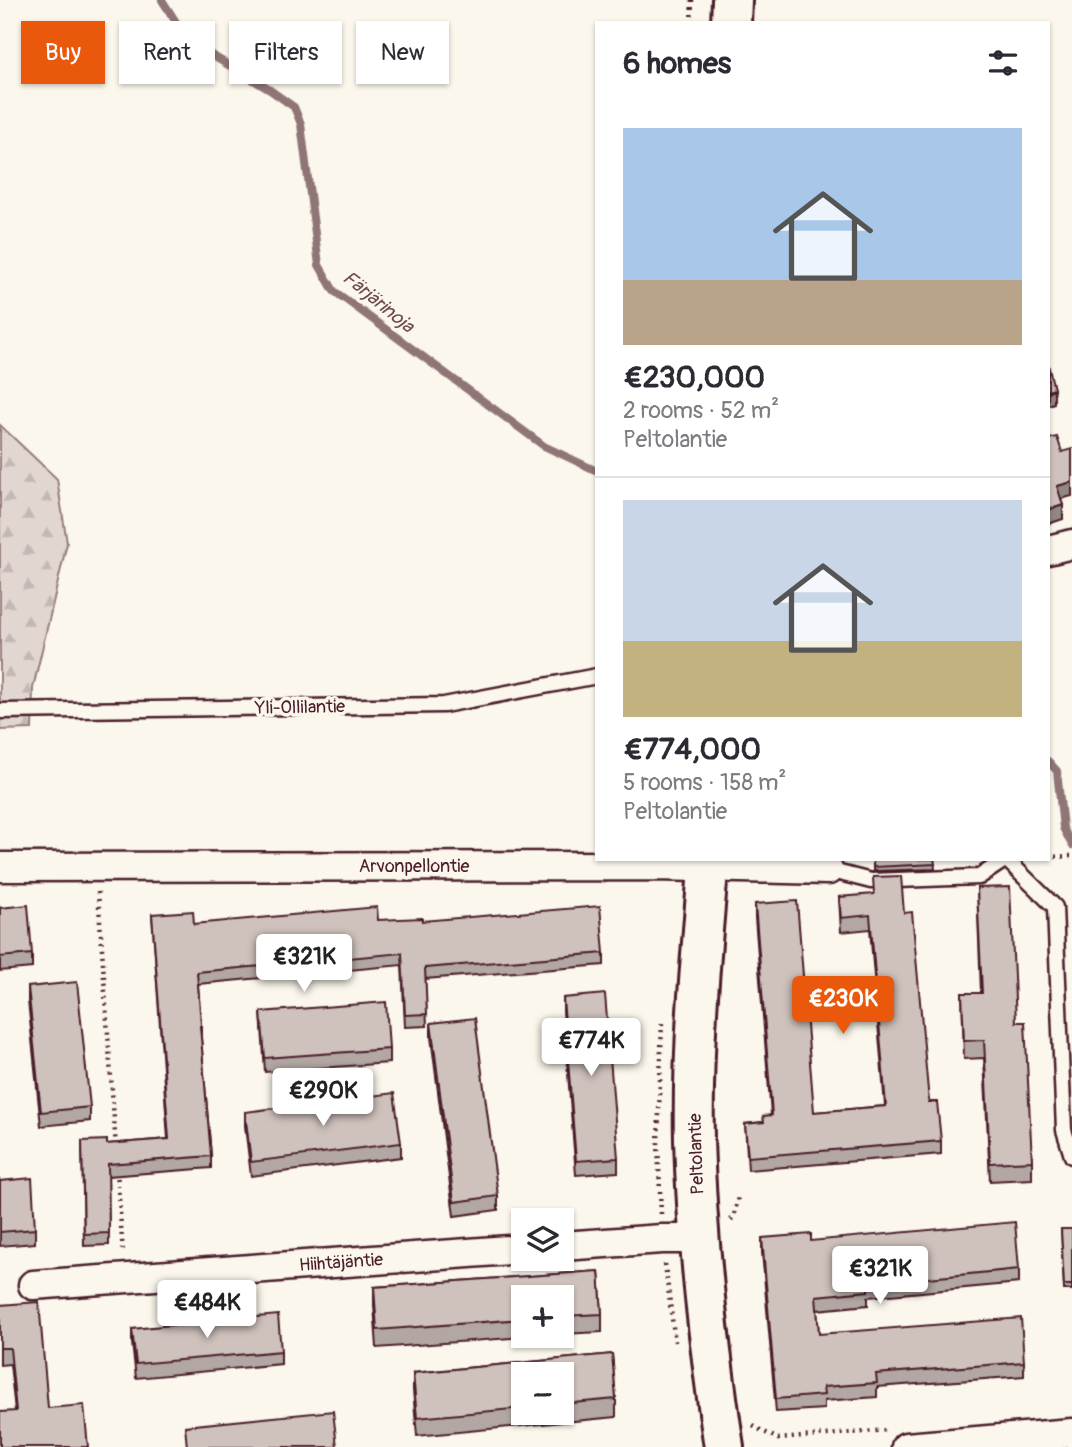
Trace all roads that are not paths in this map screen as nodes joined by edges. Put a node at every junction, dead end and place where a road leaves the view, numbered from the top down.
1 (732, 0) edge
2 (731, 21) edge
3 (1072, 544) edge
4 (1050, 550) edge
5 (595, 676) edge
6 (0, 711) edge
7 (1003, 861) edge
8 (1008, 861) edge
9 (709, 863) edge
10 (0, 867) edge
11 (828, 870) joint
12 (1072, 1156) edge
13 (699, 1238) junction
14 (574, 1245) edge
15 (511, 1250) edge
16 (33, 1285) dead end
17 (1072, 1433) edge
18 (724, 1447) edge
19 (906, 1447) edge

1 - 2 main road
3 - 4 street
5 - 6 lane, Yli-Ollilantie
7 - 11 lane
8 - 12 lane
9 - 10 street, Arvonpellontie
9 - 11 street, Arvonpellontie
9 - 13 main road, Peltolantie
13 - 14 street
13 - 18 main road, Peltolantie
15 - 16 street, Hiihtäjäntie
17 - 19 street

